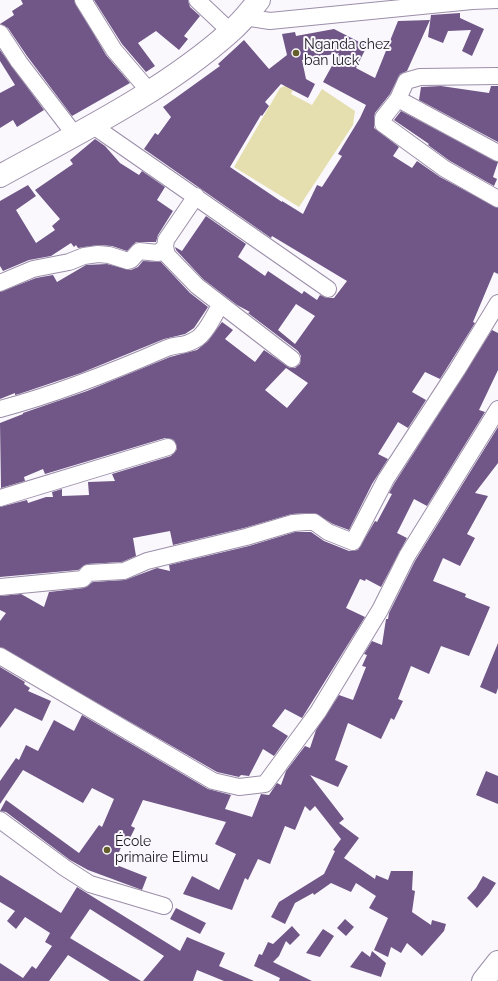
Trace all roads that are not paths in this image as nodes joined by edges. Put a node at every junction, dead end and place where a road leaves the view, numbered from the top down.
1 (83, 0) edge
2 (197, 0) edge
3 (259, 0) edge
4 (498, 0) edge
5 (238, 24) junction
6 (0, 33) edge
7 (498, 76) edge
8 (149, 91) junction
9 (398, 99) junction
10 (84, 130) junction
11 (498, 152) edge
12 (0, 176) edge
13 (196, 196) junction
14 (498, 199) edge
15 (165, 247) junction
16 (0, 283) edge
17 (328, 289) dead end
18 (498, 303) edge
19 (220, 305) junction
20 (292, 359) dead end
21 (0, 409) edge
22 (498, 409) edge
23 (168, 447) dead end
24 (0, 498) edge
25 (0, 587) edge
26 (0, 656) edge
27 (0, 820) edge
28 (164, 906) dead end
29 (498, 962) edge
30 (484, 981) edge

1 - 8 street
2 - 5 street
3 - 5 street
4 - 5 street
5 - 8 street
6 - 10 street
7 - 9 street
8 - 10 street
9 - 11 street
9 - 14 street
10 - 12 street
10 - 13 street
13 - 15 street
13 - 17 street
15 - 16 street
15 - 19 street
18 - 25 street
19 - 20 street
19 - 21 street
22 - 26 street
23 - 24 street
27 - 28 street
29 - 30 street

